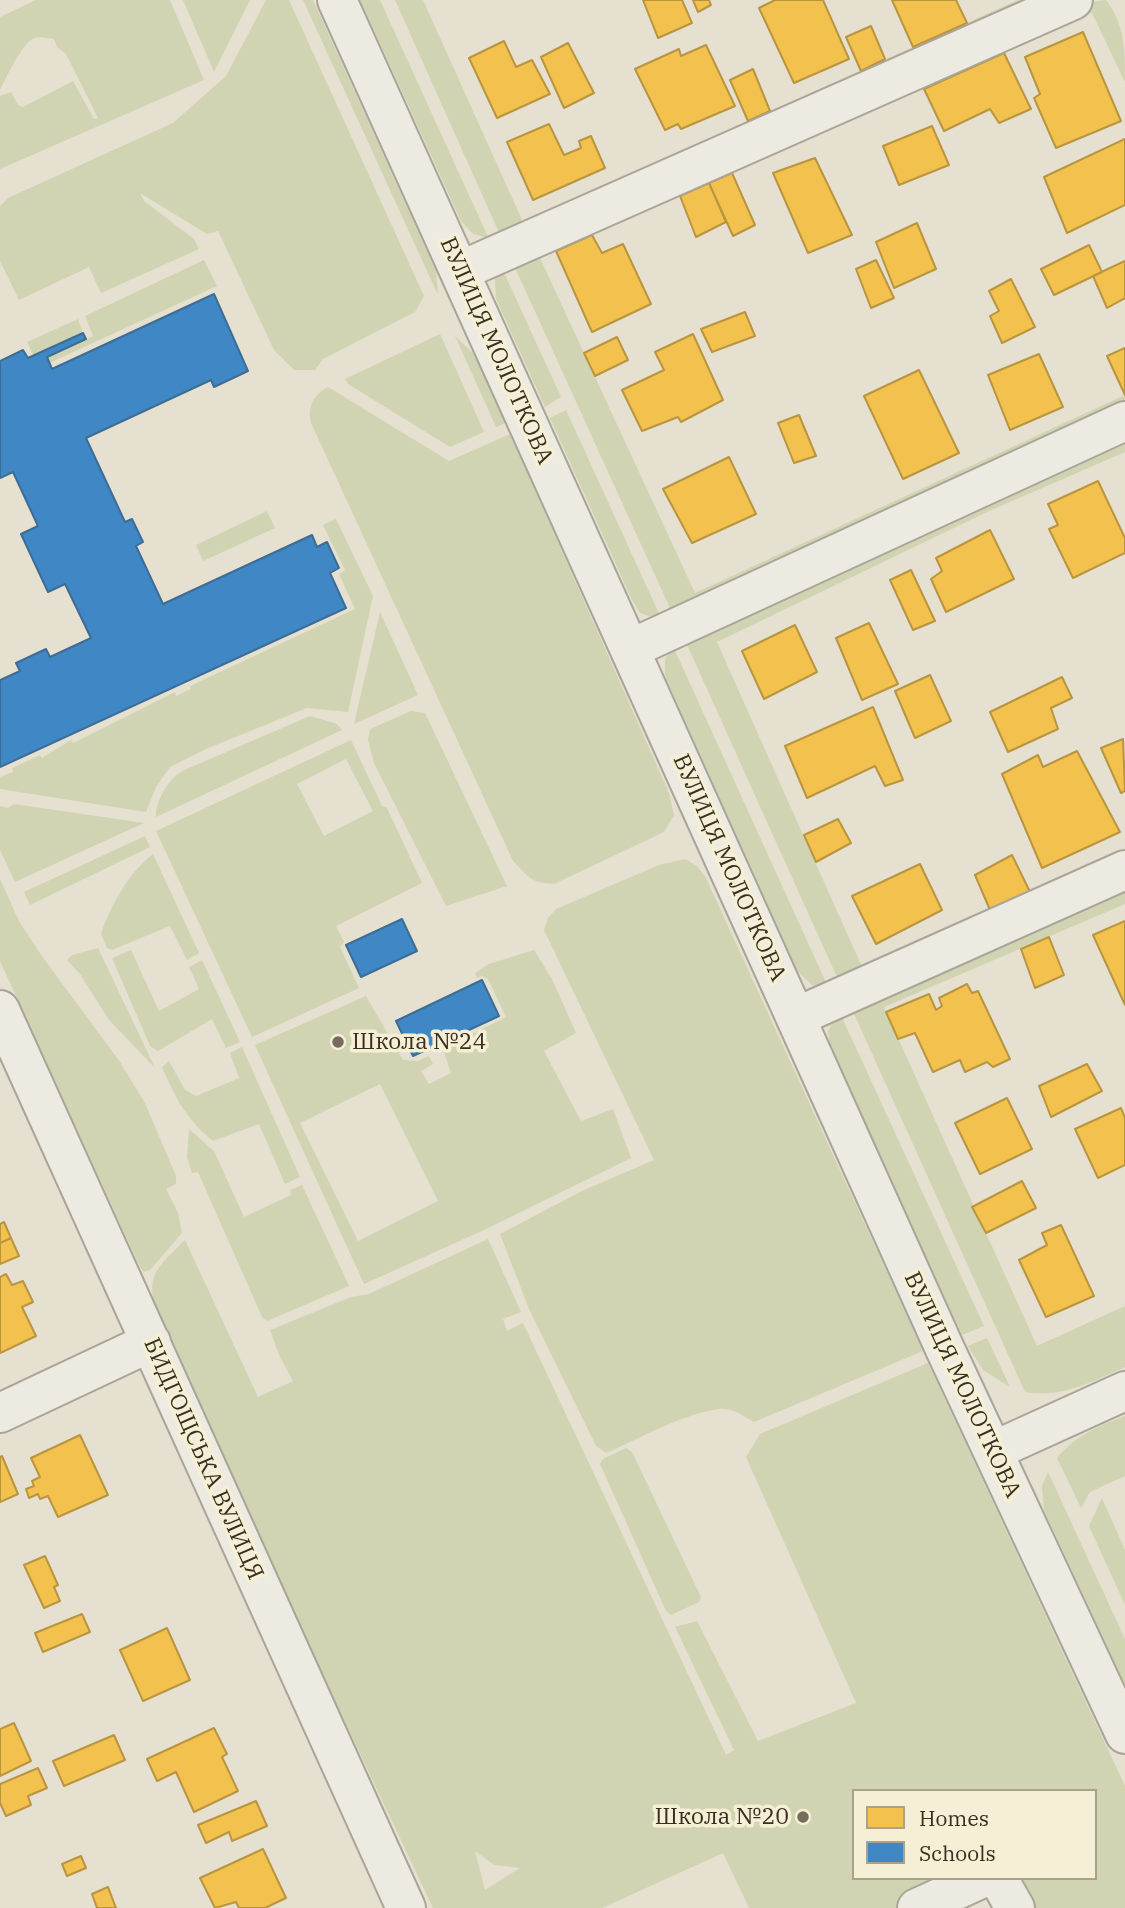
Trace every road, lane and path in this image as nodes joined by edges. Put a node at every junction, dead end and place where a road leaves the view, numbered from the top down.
1 (337, 0) edge
2 (1073, 0) edge
3 (460, 271) junction
4 (1125, 421) edge
5 (630, 649) junction
6 (1125, 870) edge
7 (0, 1010) edge
8 (796, 1017) junction
9 (151, 1342) junction
10 (1125, 1391) edge
11 (0, 1413) edge
12 (993, 1451) junction
13 (1125, 1734) edge
14 (979, 1880) edge
15 (999, 1880) edge
16 (406, 1908) edge
17 (917, 1908) edge
18 (1015, 1908) edge

1 - 3 street, ВУЛИЦЯ МОЛОТКОВА
2 - 3 street
3 - 5 street, ВУЛИЦЯ МОЛОТКОВА
4 - 5 street
5 - 8 street, ВУЛИЦЯ МОЛОТКОВА
6 - 8 street
7 - 9 street, БИДГОЩСЬКА ВУЛИЦЯ
8 - 12 street, ВУЛИЦЯ МОЛОТКОВА
9 - 11 street
9 - 16 street, БИДГОЩСЬКА ВУЛИЦЯ
10 - 12 street
12 - 13 street, ВУЛИЦЯ МОЛОТКОВА
14 - 17 street
15 - 18 street

